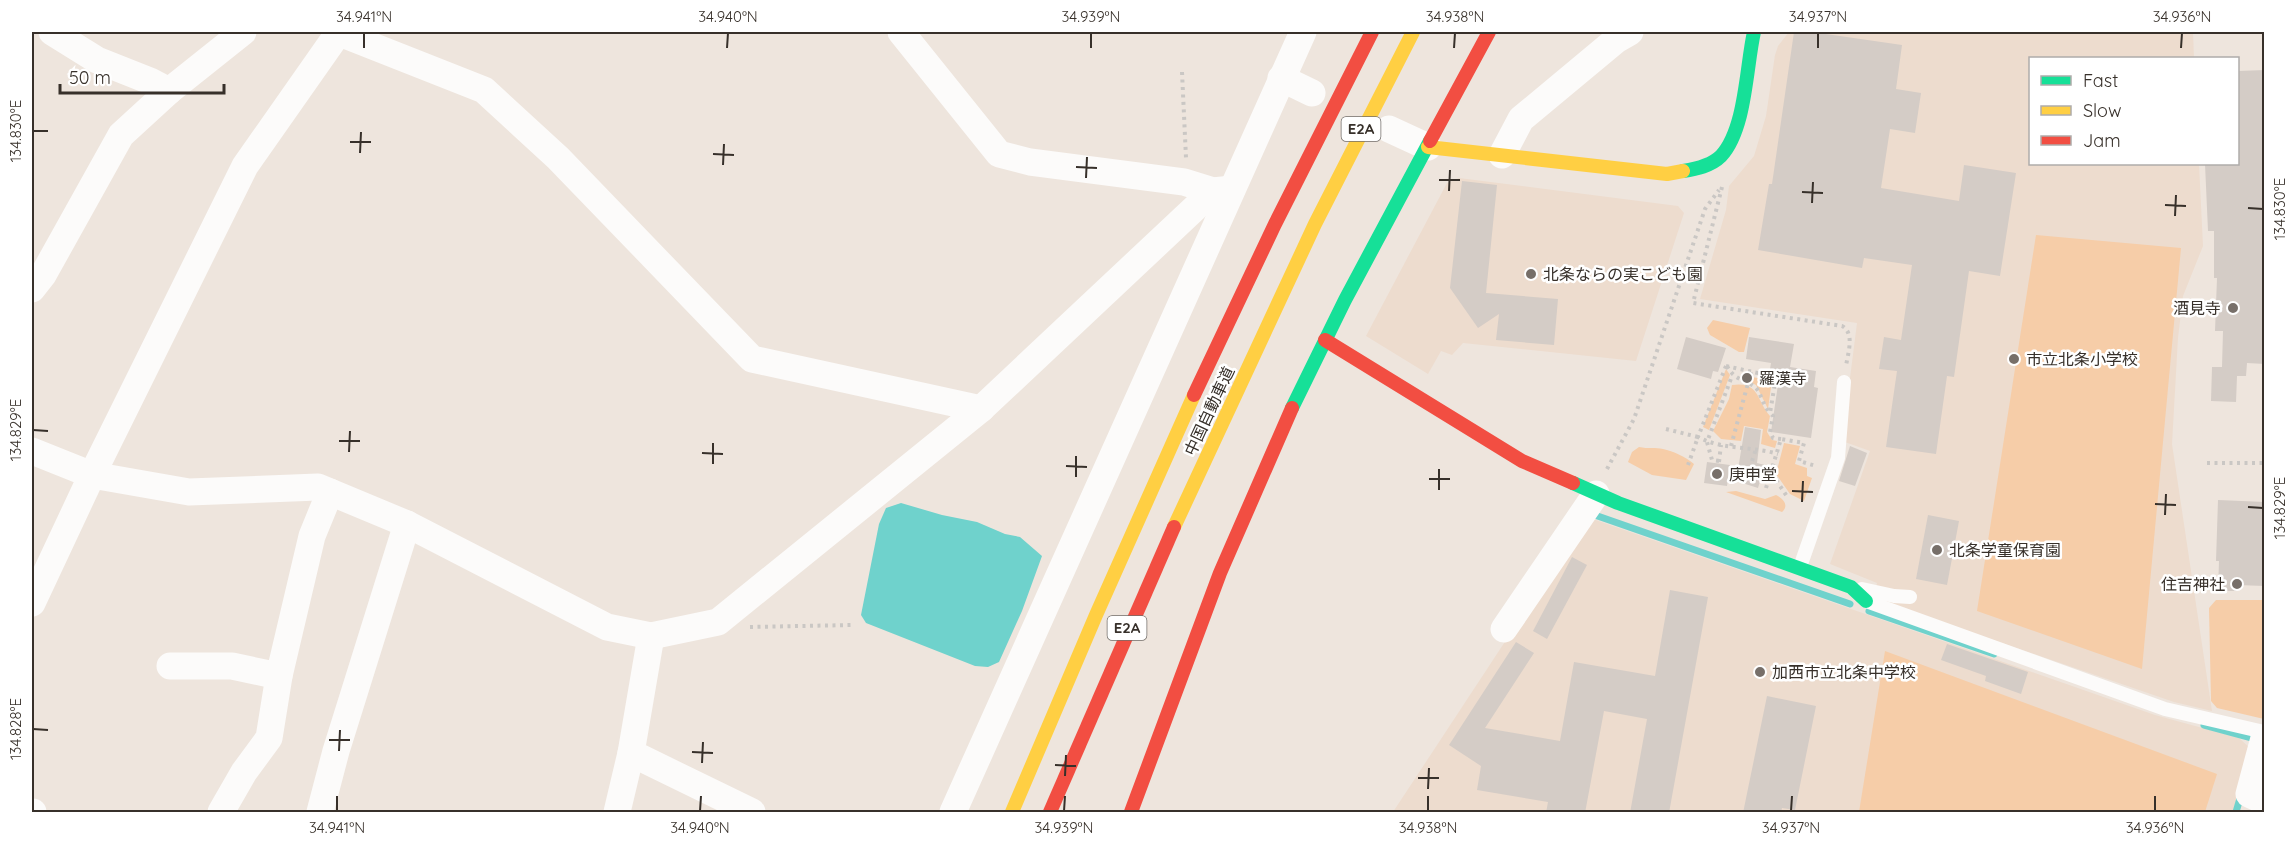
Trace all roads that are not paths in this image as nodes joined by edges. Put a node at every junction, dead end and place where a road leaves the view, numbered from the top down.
1 (52, 32) edge
2 (243, 32) edge
3 (338, 32) edge
4 (901, 32) edge
5 (1303, 32) edge
6 (1372, 32) edge
7 (1413, 32) edge
8 (1489, 32) edge
9 (1630, 32) edge
10 (1754, 32) edge
11 (1281, 78) junction
12 (169, 91) junction
13 (1312, 93) dead end
14 (1389, 129) dead end
15 (1428, 147) junction
16 (1502, 155) junction
17 (1222, 190) junction
18 (32, 289) edge
19 (1325, 340) junction
20 (1844, 382) road end
21 (981, 409) junction
22 (32, 451) edge
23 (92, 476) junction
24 (330, 492) junction
25 (1596, 494) junction
26 (406, 524) junction
27 (1800, 567) junction
28 (1851, 587) junction
29 (1910, 597) dead end
30 (1866, 601) joint
31 (32, 603) edge
32 (1504, 629) dead end
33 (651, 636) junction
34 (170, 666) dead end
35 (279, 676) junction
36 (2265, 732) edge
37 (2265, 738) edge
38 (631, 753) junction
39 (2265, 801) edge
40 (221, 813) edge
41 (320, 813) edge
42 (618, 813) edge
43 (752, 813) edge
44 (953, 813) edge
45 (1012, 813) edge
46 (1050, 813) edge
47 (1131, 813) edge

1 - 12 street
2 - 12 street
3 - 21 street
3 - 23 street
4 - 17 street
5 - 11 street
6 - 45 main road, 中国自動車道 / E2A
7 - 46 main road, 中国自動車道 / E2A
8 - 15 main road
9 - 16 street
10 - 16 main road
11 - 13 street
11 - 17 street
12 - 18 street
14 - 15 street
15 - 16 main road
15 - 19 main road
17 - 21 street
17 - 44 street
19 - 25 main road
19 - 47 main road
20 - 27 lane
21 - 33 street
22 - 23 street
23 - 24 street
23 - 31 street
24 - 26 street
24 - 35 street
25 - 27 main road
25 - 32 street
26 - 33 street
26 - 41 street
27 - 28 main road
28 - 29 lane
28 - 30 main road
30 - 36 lane
33 - 38 street
34 - 35 street
35 - 40 street
37 - 39 street
38 - 42 street
38 - 43 street

